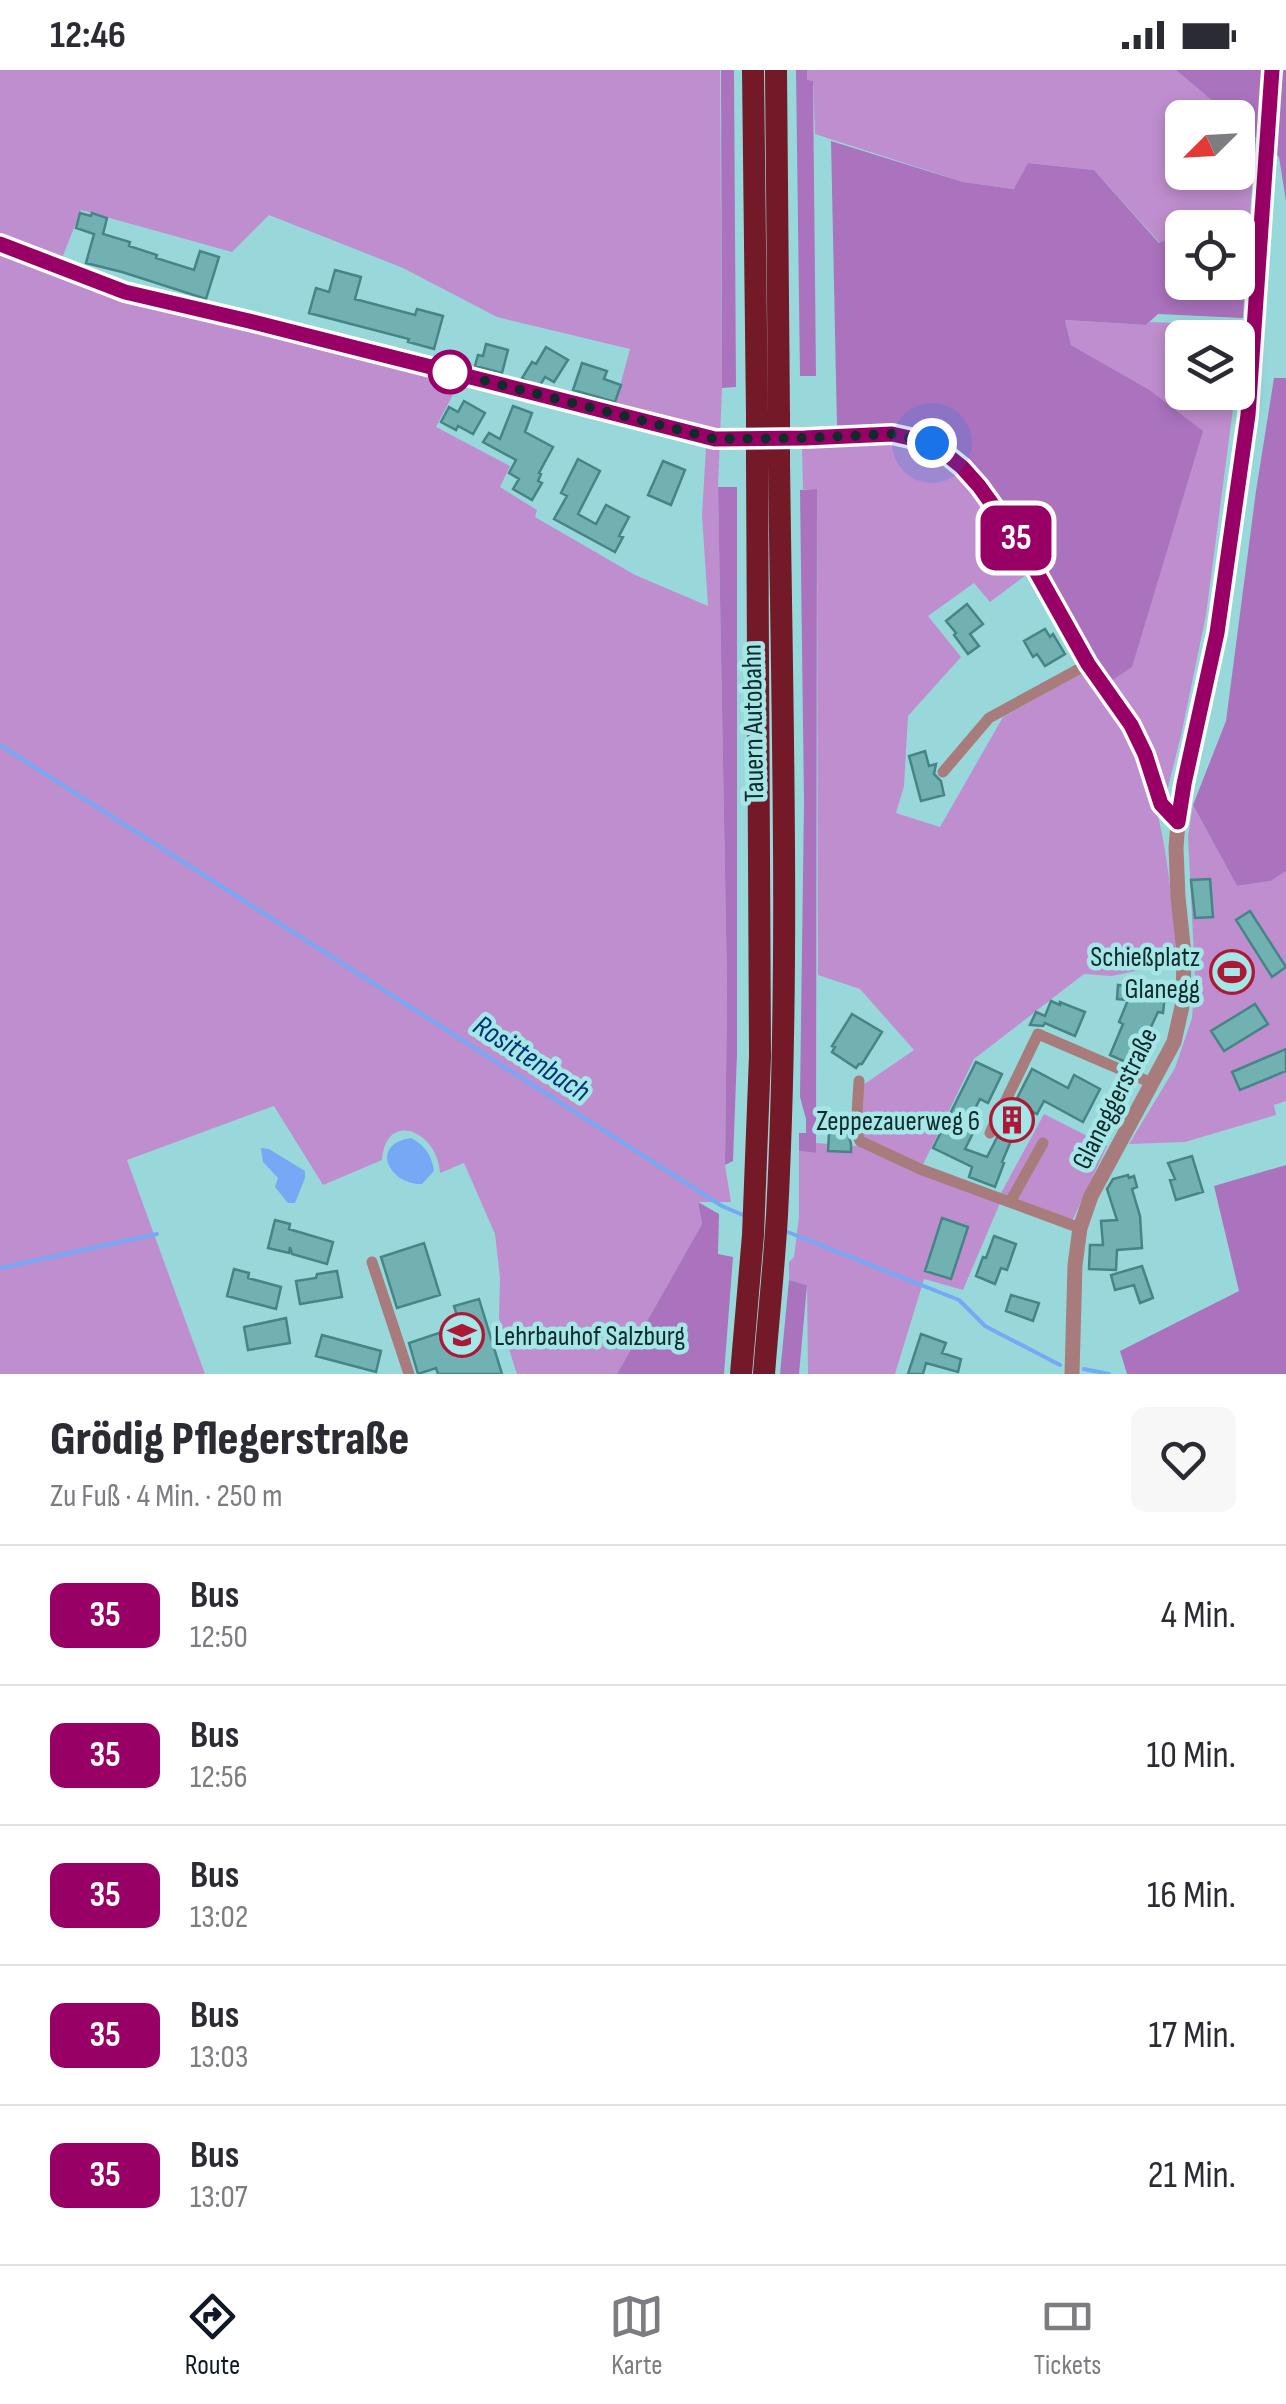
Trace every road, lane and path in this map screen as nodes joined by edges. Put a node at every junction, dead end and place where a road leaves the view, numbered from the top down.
1 (753, 70) edge
2 (776, 70) edge
3 (1272, 70) edge
4 (0, 244) edge
5 (768, 416) junction
6 (1088, 664) junction
7 (943, 772) dead end
8 (1178, 822) junction
9 (858, 1081) dead end
10 (1152, 1083) junction
11 (990, 1133) dead end
12 (1043, 1143) dead end
13 (1010, 1202) junction
14 (1080, 1228) junction
15 (764, 1239) junction
16 (372, 1262) dead end
17 (409, 1374) edge
18 (741, 1374) edge
19 (764, 1374) edge
20 (1072, 1374) edge

1 - 5 highway, Tauern Autobahn
2 - 5 highway, Tauern Autobahn
3 - 8 street, Glaneggerstraße
4 - 6 street
5 - 15 highway, Tauern Autobahn, bridge
6 - 7 street
6 - 8 street
8 - 10 street, Glaneggerstraße
9 - 13 street
10 - 11 street
10 - 14 street, Glaneggerstraße
12 - 13 street
13 - 14 street
14 - 20 street, Glaneggerstraße
15 - 18 highway, Tauern Autobahn
15 - 19 highway, Tauern Autobahn
16 - 17 street

